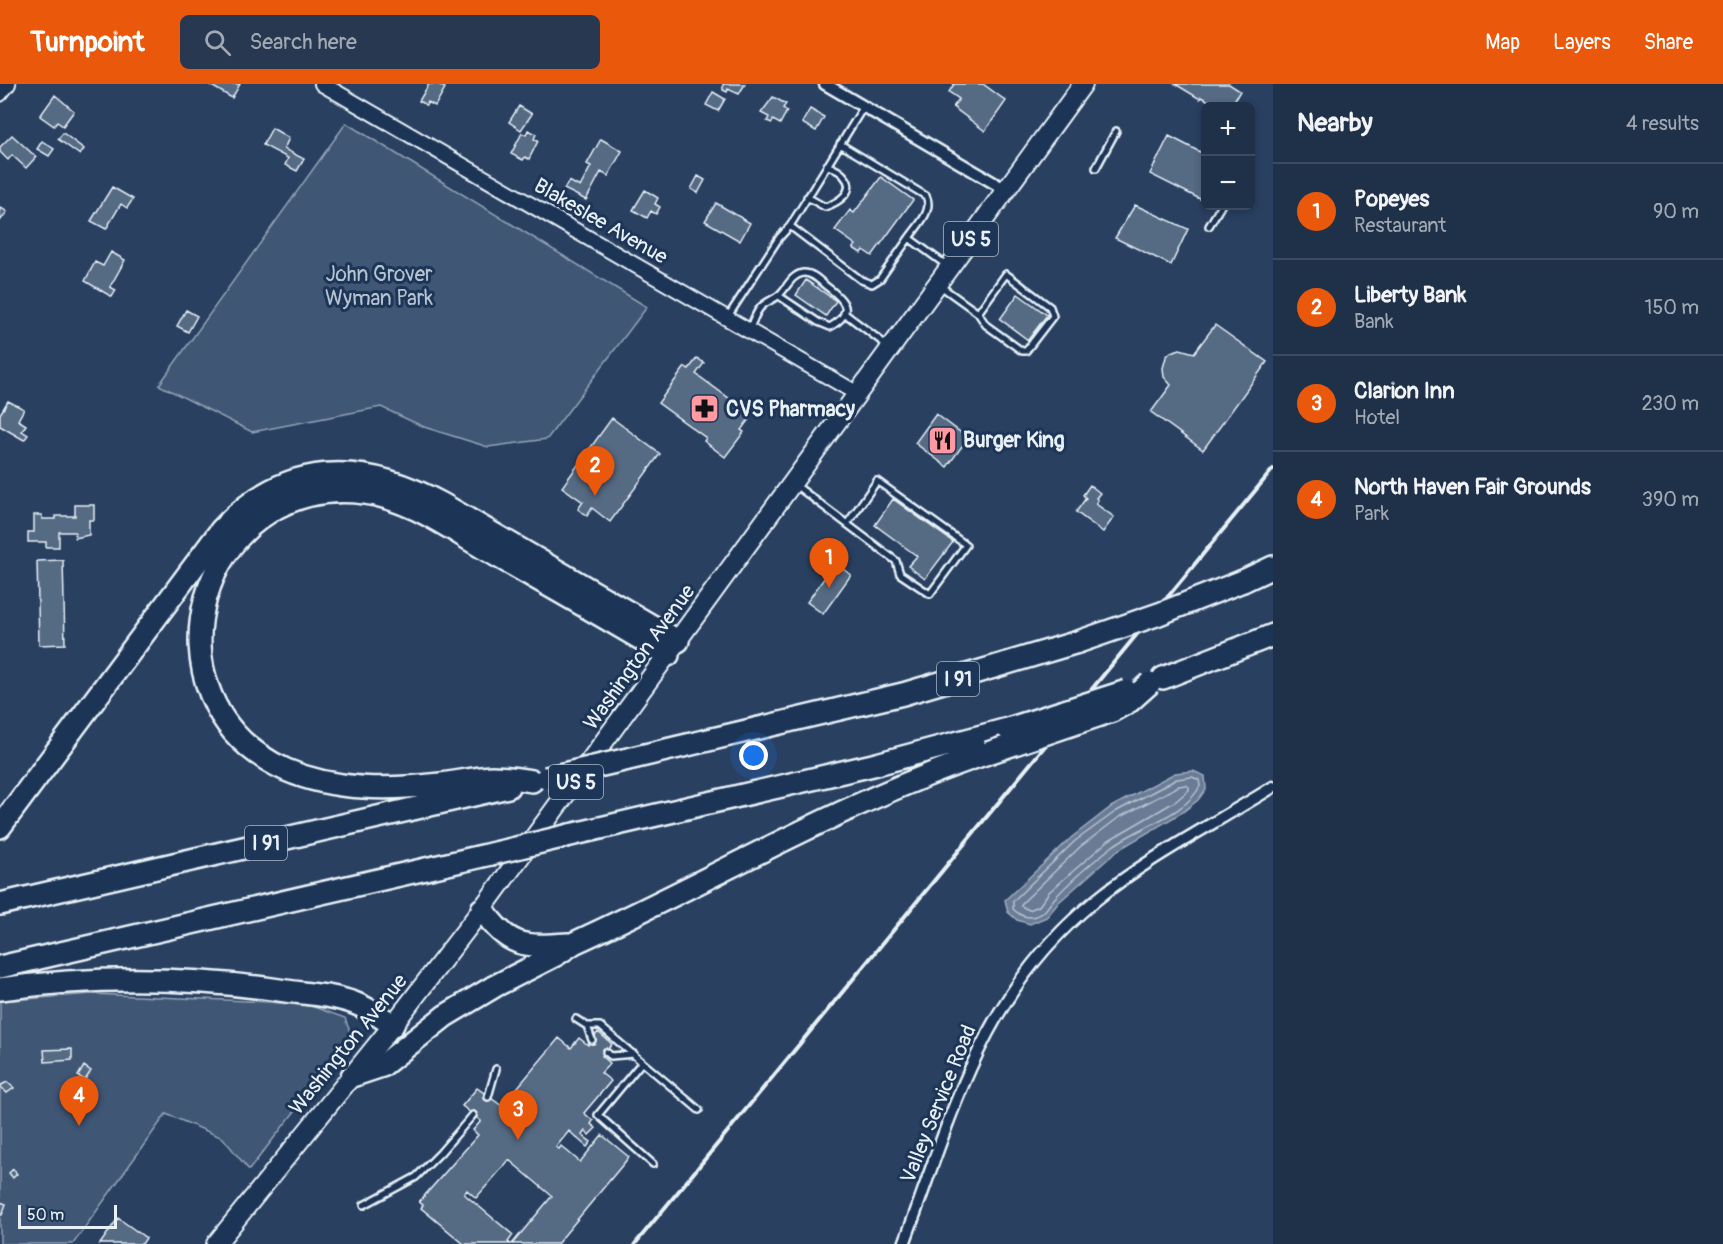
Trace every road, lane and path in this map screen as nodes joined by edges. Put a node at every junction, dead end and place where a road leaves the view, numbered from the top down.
1 (8, 84) edge
2 (322, 84) edge
3 (825, 84) edge
4 (1083, 84) edge
5 (0, 94) edge
6 (864, 106) junction
7 (1116, 131) dead end
8 (840, 144) junction
9 (827, 165) junction
10 (1096, 168) dead end
11 (1006, 190) junction
12 (807, 197) junction
13 (1219, 210) edge
14 (790, 226) junction
15 (1209, 226) dead end
16 (909, 238) junction
17 (950, 268) junction
18 (938, 284) junction
19 (779, 296) junction
20 (978, 313) junction
21 (844, 314) junction
22 (727, 318) junction
23 (748, 330) junction
24 (891, 349) junction
25 (858, 394) junction
26 (793, 483) junction
27 (848, 524) junction
28 (1273, 567) edge
29 (1273, 635) edge
30 (673, 648) junction
31 (1157, 681) junction
32 (539, 780) junction
33 (1273, 787) edge
34 (0, 827) edge
35 (0, 904) edge
36 (482, 909) junction
37 (574, 943) junction
38 (0, 967) edge
39 (0, 988) edge
40 (576, 1019) dead end
41 (393, 1025) junction
42 (587, 1026) junction
43 (592, 1040) dead end
44 (606, 1052) dead end
45 (634, 1054) junction
46 (642, 1062) junction
47 (496, 1069) dead end
48 (352, 1076) junction
49 (488, 1097) dead end
50 (699, 1110) dead end
51 (473, 1114) dead end
52 (653, 1164) dead end
53 (364, 1205) dead end
54 (216, 1244) edge
55 (904, 1244) edge

1 - 5 street
2 - 22 street, Blakeslee Avenue
3 - 6 street
4 - 11 main road, Washington Avenue / US 5
6 - 8 lane
6 - 11 street
7 - 10 lane
8 - 9 lane
8 - 16 lane
9 - 12 lane
9 - 12 lane
11 - 17 main road, Washington Avenue / US 5
12 - 14 lane
13 - 15 lane
14 - 16 lane
14 - 22 lane
16 - 17 lane
17 - 18 main road, Washington Avenue / US 5
18 - 20 lane
18 - 24 main road, Washington Avenue / US 5
19 - 21 lane
19 - 21 lane
19 - 23 lane
20 - 20 lane
21 - 24 lane
22 - 23 street, Blakeslee Avenue
23 - 25 street, Blakeslee Avenue
24 - 25 main road, Washington Avenue / US 5
25 - 26 main road, Washington Avenue / US 5
26 - 27 lane
26 - 30 main road, Washington Avenue / US 5
27 - 27 lane
28 - 32 highway, I 91, bridge
29 - 31 highway
30 - 32 highway
30 - 34 highway
30 - 36 main road, Washington Avenue / US 5
31 - 37 highway, bridge
31 - 38 highway, bridge
32 - 35 highway, I 91
33 - 55 street, Valley Service Road
36 - 37 highway
36 - 41 main road, Washington Avenue / US 5
37 - 48 highway
39 - 41 highway
40 - 42 lane
41 - 48 main road, Washington Avenue / US 5
42 - 43 lane
42 - 45 lane
44 - 45 lane
45 - 46 lane
46 - 50 lane
46 - 52 lane
47 - 49 lane
48 - 54 main road, Washington Avenue / US 5
51 - 53 lane

